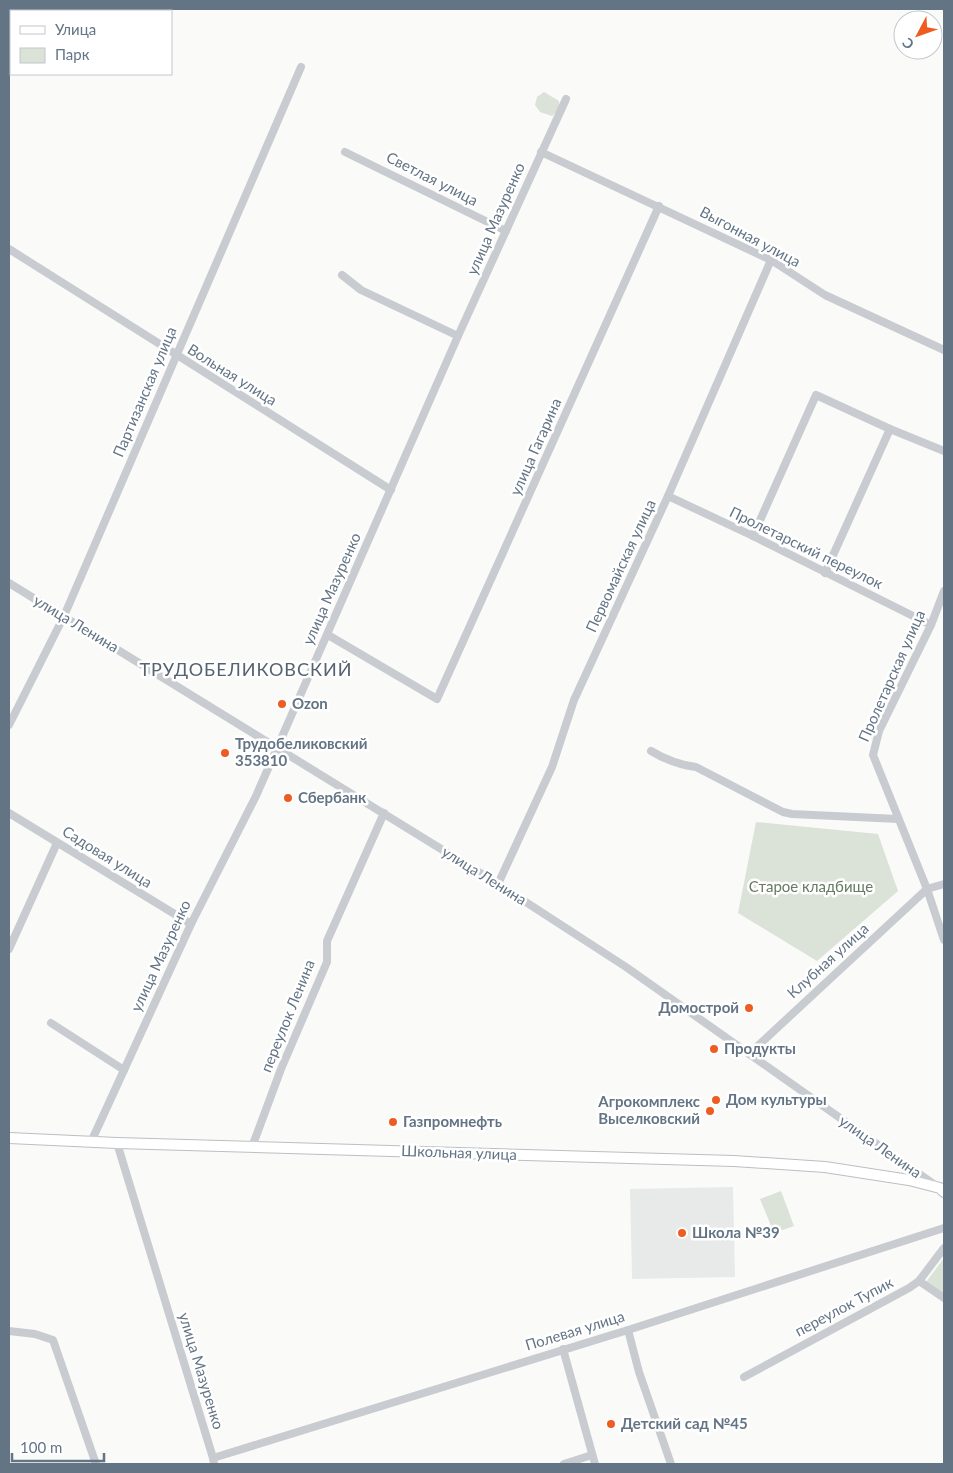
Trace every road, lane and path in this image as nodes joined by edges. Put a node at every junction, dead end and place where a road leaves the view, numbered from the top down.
1 (301, 67) dead end
2 (566, 99) dead end
3 (345, 152) dead end
4 (541, 152) junction
5 (659, 206) junction
6 (506, 232) junction
7 (9, 249) edge
8 (771, 260) junction
9 (342, 275) dead end
10 (458, 336) junction
11 (944, 350) edge
12 (176, 356) junction
13 (890, 429) junction
14 (944, 451) edge
15 (391, 490) junction
16 (668, 496) junction
17 (752, 536) junction
18 (825, 573) junction
19 (9, 583) edge
20 (944, 592) edge
21 (64, 616) junction
22 (931, 625) junction
23 (328, 635) junction
24 (9, 725) edge
25 (277, 748) junction
26 (651, 751) dead end
27 (9, 813) edge
28 (384, 813) junction
29 (898, 818) junction
30 (57, 843) junction
31 (498, 884) junction
32 (944, 884) edge
33 (927, 890) junction
34 (191, 924) junction
35 (944, 940) edge
36 (9, 949) edge
37 (51, 1023) dead end
38 (749, 1054) junction
39 (124, 1070) junction
40 (9, 1138) edge
41 (91, 1142) junction
42 (117, 1143) junction
43 (252, 1147) junction
44 (916, 1172) junction
45 (909, 1180) junction
46 (942, 1190) edge
47 (944, 1228) edge
48 (944, 1248) edge
49 (919, 1281) junction
50 (944, 1298) edge
51 (628, 1330) junction
52 (9, 1331) edge
53 (563, 1349) junction
54 (744, 1377) dead end
55 (592, 1455) junction
56 (214, 1461) edge
57 (96, 1464) edge
58 (564, 1464) edge
59 (595, 1464) edge
60 (671, 1464) edge

1 - 12 street, Партизанская улица
2 - 4 street, улица Мазуренко
3 - 6 street, Светлая улица
4 - 5 street, Выгонная улица
4 - 6 street, улица Мазуренко
5 - 8 street, Выгонная улица
5 - 23 street, улица Гагарина
6 - 10 street, улица Мазуренко
7 - 12 street, Вольная улица
8 - 11 street, Выгонная улица
8 - 16 street, Первомайская улица
9 - 10 street
10 - 15 street, улица Мазуренко
12 - 15 street, Вольная улица
12 - 21 street, Партизанская улица
13 - 14 street
13 - 17 street
13 - 18 street
15 - 23 street, улица Мазуренко
16 - 17 street, Пролетарский переулок
16 - 31 street, Первомайская улица
17 - 18 street, Пролетарский переулок
18 - 22 street, Пролетарский переулок
19 - 21 street, улица Ленина
20 - 22 street, Пролетарская улица
21 - 24 street, Партизанская улица
21 - 25 street, улица Ленина
22 - 29 street, Пролетарская улица
23 - 25 street, улица Мазуренко
25 - 28 street, улица Ленина
25 - 34 street, улица Мазуренко
26 - 29 street
27 - 30 street, Садовая улица
28 - 31 street, улица Ленина
28 - 43 street, переулок Ленина
29 - 33 street, Пролетарская улица
30 - 34 street, Садовая улица
30 - 36 street
31 - 38 street, улица Ленина
32 - 33 street
33 - 35 street, Пролетарская улица
33 - 38 street, Клубная улица
34 - 39 street, улица Мазуренко
37 - 39 street
38 - 44 street, улица Ленина
39 - 41 street, улица Мазуренко
40 - 41 main road, Школьная улица
41 - 42 main road, Школьная улица
42 - 43 main road, Школьная улица
42 - 56 street, улица Мазуренко
43 - 45 main road, Школьная улица
44 - 45 street
44 - 46 street, улица Ленина
45 - 46 main road, Школьная улица
47 - 51 street, Полевая улица
48 - 49 street, переулок Тупик
49 - 50 street
49 - 54 street, переулок Тупик
51 - 53 street, Полевая улица
51 - 60 street
52 - 57 street
53 - 55 street
53 - 56 street, Полевая улица
55 - 58 street
55 - 59 street

